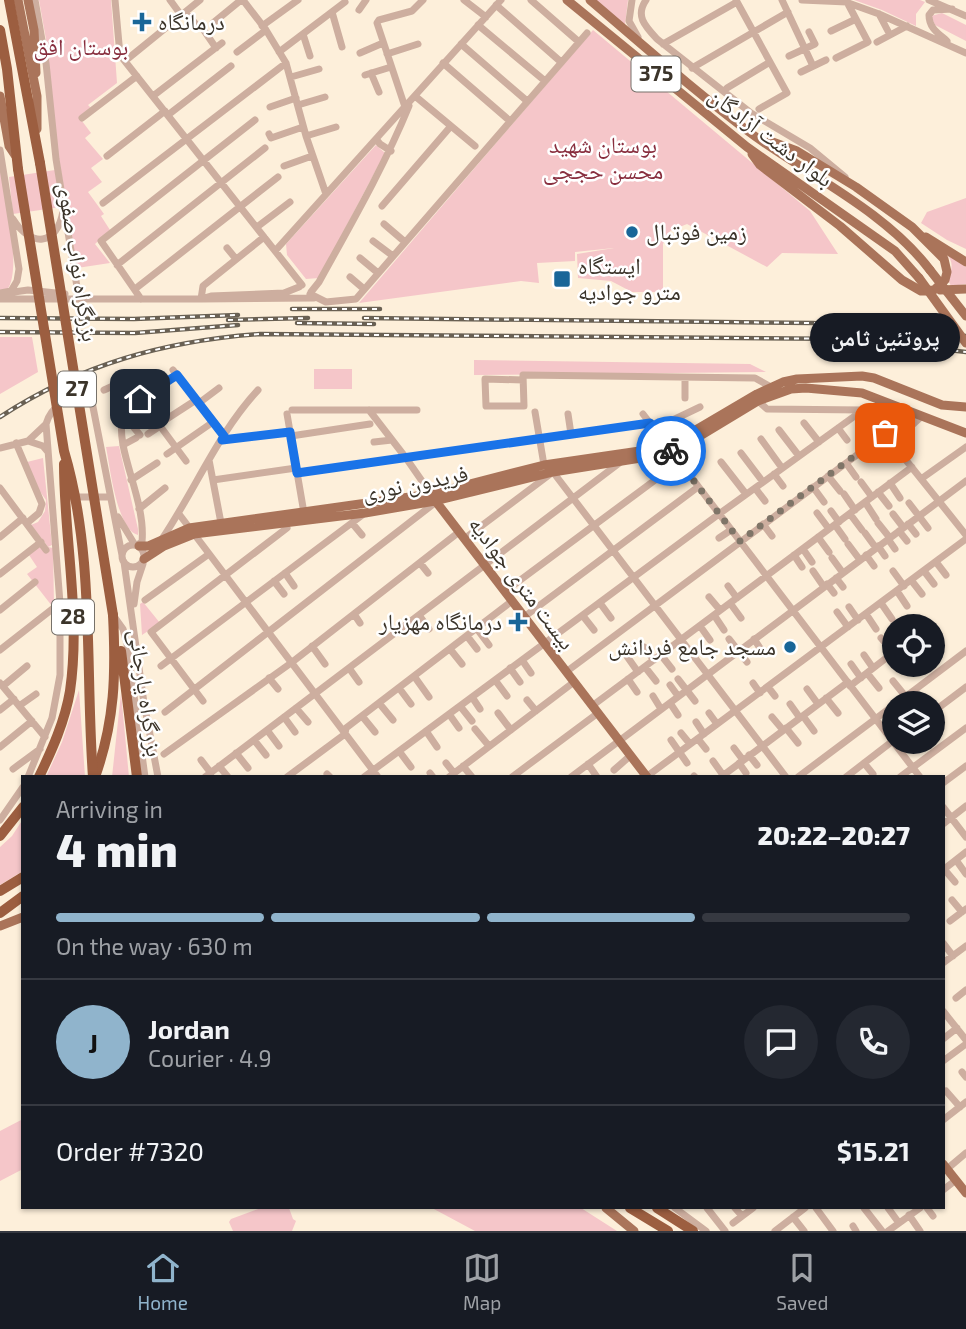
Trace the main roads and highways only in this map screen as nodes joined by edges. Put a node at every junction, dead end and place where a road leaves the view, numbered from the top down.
1 (9, 0) edge
2 (18, 0) edge
3 (28, 0) edge
4 (566, 0) edge
5 (590, 0) edge
6 (0, 30) edge
7 (0, 96) edge
8 (37, 96) junction
9 (0, 103) edge
10 (755, 136) junction
11 (747, 147) junction
12 (38, 150) junction
13 (18, 165) junction
14 (912, 228) junction
15 (966, 262) edge
16 (966, 289) edge
17 (921, 291) junction
18 (966, 316) edge
19 (966, 343) edge
20 (891, 385) junction
21 (806, 388) junction
22 (773, 390) junction
23 (966, 407) edge
24 (966, 431) edge
25 (670, 450) junction
26 (64, 451) junction
27 (434, 499) junction
28 (305, 517) junction
29 (191, 531) junction
30 (137, 545) road end
31 (144, 559) road end
32 (113, 615) junction
33 (40, 775) edge
34 (94, 775) edge
35 (95, 775) edge
36 (137, 775) edge
37 (645, 775) edge
38 (21, 810) edge
39 (0, 836) edge
40 (21, 878) edge
41 (0, 891) edge
42 (21, 897) edge
43 (21, 908) edge
44 (0, 913) edge
45 (21, 918) edge
46 (0, 926) edge
47 (945, 1166) edge
48 (966, 1193) edge
49 (607, 1209) edge
50 (632, 1209) edge
51 (659, 1209) edge
52 (634, 1231) edge
53 (668, 1231) edge
54 (693, 1231) edge

1 - 12 highway, بزرگراه نواب صفوی / 27
2 - 8 main road
3 - 8 main road
4 - 11 main road, بلوار دشت آزادگان / 375
5 - 10 main road, بلوار دشت آزادگان / 375
6 - 13 highway, بزرگراه نواب صفوی / 27
7 - 9 main road
8 - 12 main road
9 - 13 main road
10 - 14 main road
10 - 18 main road, بلوار دشت آزادگان / 375, bridge
11 - 17 main road
11 - 19 main road, بلوار دشت آزادگان / 375, bridge
12 - 32 highway, بزرگراه نواب صفوی / 27, bridge
13 - 26 highway, بزرگراه نواب صفوی / 27, bridge
14 - 15 main road
14 - 17 main road
16 - 17 main road
20 - 21 main road
20 - 22 main road, فریدون نوری
20 - 23 main road
21 - 22 main road, فریدون نوری
21 - 24 main road, فریدون نوری
22 - 25 main road, فریدون نوری
22 - 25 main road, فریدون نوری
25 - 27 main road, فریدون نوری
25 - 27 main road, فریدون نوری
26 - 33 highway, 28, bridge
26 - 34 highway, 27, bridge
27 - 28 main road, فریدون نوری
27 - 28 main road, فریدون نوری
27 - 37 main road, بیست متری جوادیه
28 - 29 main road, فریدون نوری
29 - 30 main road, فریدون نوری
29 - 31 main road, فریدون نوری
32 - 35 highway, 28
32 - 36 highway, بزرگراه یارجانی / 27
38 - 39 highway
40 - 41 highway
42 - 44 highway
43 - 44 highway
45 - 46 main road
47 - 48 main road
49 - 52 main road
50 - 53 highway
51 - 54 highway

